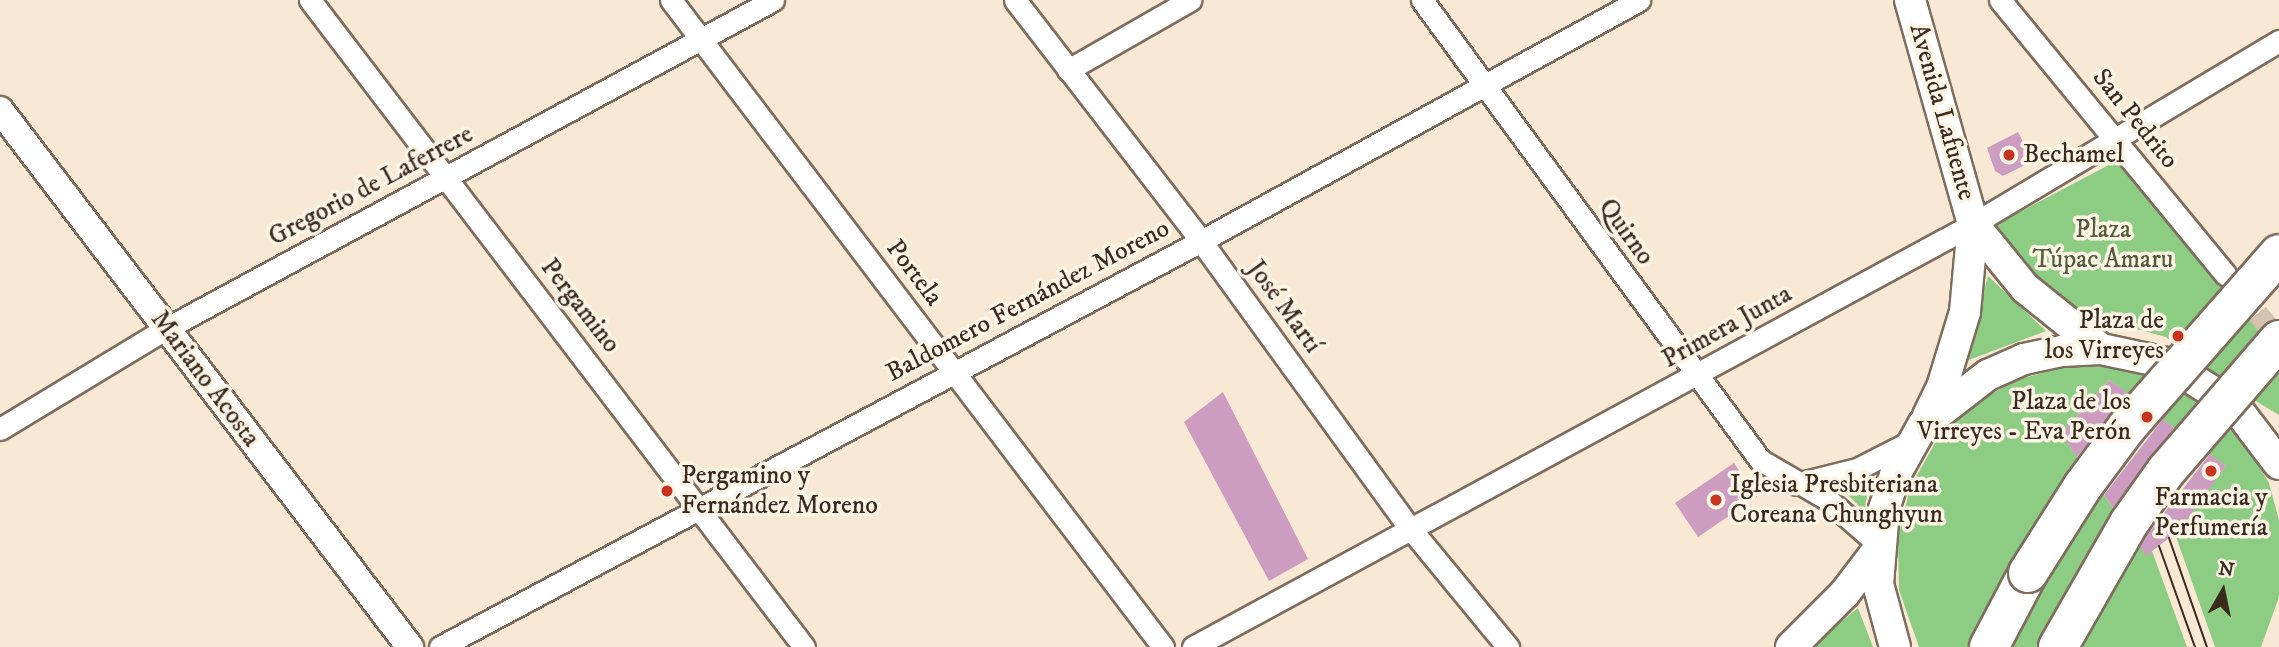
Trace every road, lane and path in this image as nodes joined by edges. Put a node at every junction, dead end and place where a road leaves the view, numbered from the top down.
1 (310, 0) edge
2 (671, 0) edge
3 (773, 0) edge
4 (1016, 0) edge
5 (1190, 0) edge
6 (1422, 0) edge
7 (1639, 0) edge
8 (1910, 0) edge
9 (2000, 0) edge
10 (700, 39) junction
11 (2279, 41) edge
12 (1068, 70) junction
13 (1482, 85) junction
14 (0, 110) edge
15 (2116, 139) junction
16 (445, 178) junction
17 (1973, 223) junction
18 (1201, 241) junction
19 (2279, 254) edge
20 (2225, 274) tunnel mouth
21 (167, 328) junction
22 (2279, 340) edge
23 (2101, 349) junction
24 (954, 371) junction
25 (1697, 376) junction
26 (0, 429) edge
27 (2266, 429) edge
28 (1917, 433) junction
29 (2279, 464) edge
30 (1797, 484) junction
31 (699, 508) junction
32 (1409, 527) junction
33 (1877, 547) junction
34 (410, 647) edge
35 (440, 647) edge
36 (804, 647) edge
37 (1163, 647) edge
38 (1193, 647) edge
39 (1508, 647) edge
40 (1791, 647) edge
41 (1895, 647) edge
42 (1989, 647) edge
43 (2058, 647) edge

1 - 16 street, Pergamino
2 - 10 street, Portela
3 - 10 street, Gregorio de Laferrere
4 - 12 street, José Martí
5 - 12 street
6 - 13 street, Quirno
7 - 13 street, Baldomero Fernández Moreno
8 - 17 main road, Avenida Lafuente
9 - 15 street, San Pedrito
10 - 16 street, Gregorio de Laferrere
10 - 24 street, Portela
11 - 15 street, Primera Junta
12 - 18 street, José Martí
13 - 18 street, Baldomero Fernández Moreno
13 - 25 street, Quirno
14 - 21 street, Mariano Acosta
15 - 17 street, Primera Junta
15 - 20 street, San Pedrito
16 - 21 street, Gregorio de Laferrere
16 - 31 street, Pergamino
17 - 23 main road, Avenida Lafuente
17 - 25 street, Primera Junta
17 - 28 main road, Avenida Lafuente
18 - 24 street, Baldomero Fernández Moreno
18 - 32 street, José Martí
19 - 42 highway, bridge
21 - 26 street, Gregorio de Laferrere
21 - 34 street, Mariano Acosta
22 - 43 highway, bridge
23 - 27 main road
23 - 28 main road
24 - 31 street, Baldomero Fernández Moreno
24 - 37 street, Portela
25 - 30 street, Quirno
25 - 32 street, Primera Junta
27 - 29 main road
28 - 30 street
28 - 33 main road, Avenida Lafuente
30 - 33 street, Quirno
31 - 35 street, Baldomero Fernández Moreno
31 - 36 street, Pergamino
32 - 38 street, Primera Junta
32 - 39 street, José Martí
33 - 40 main road
33 - 41 main road

